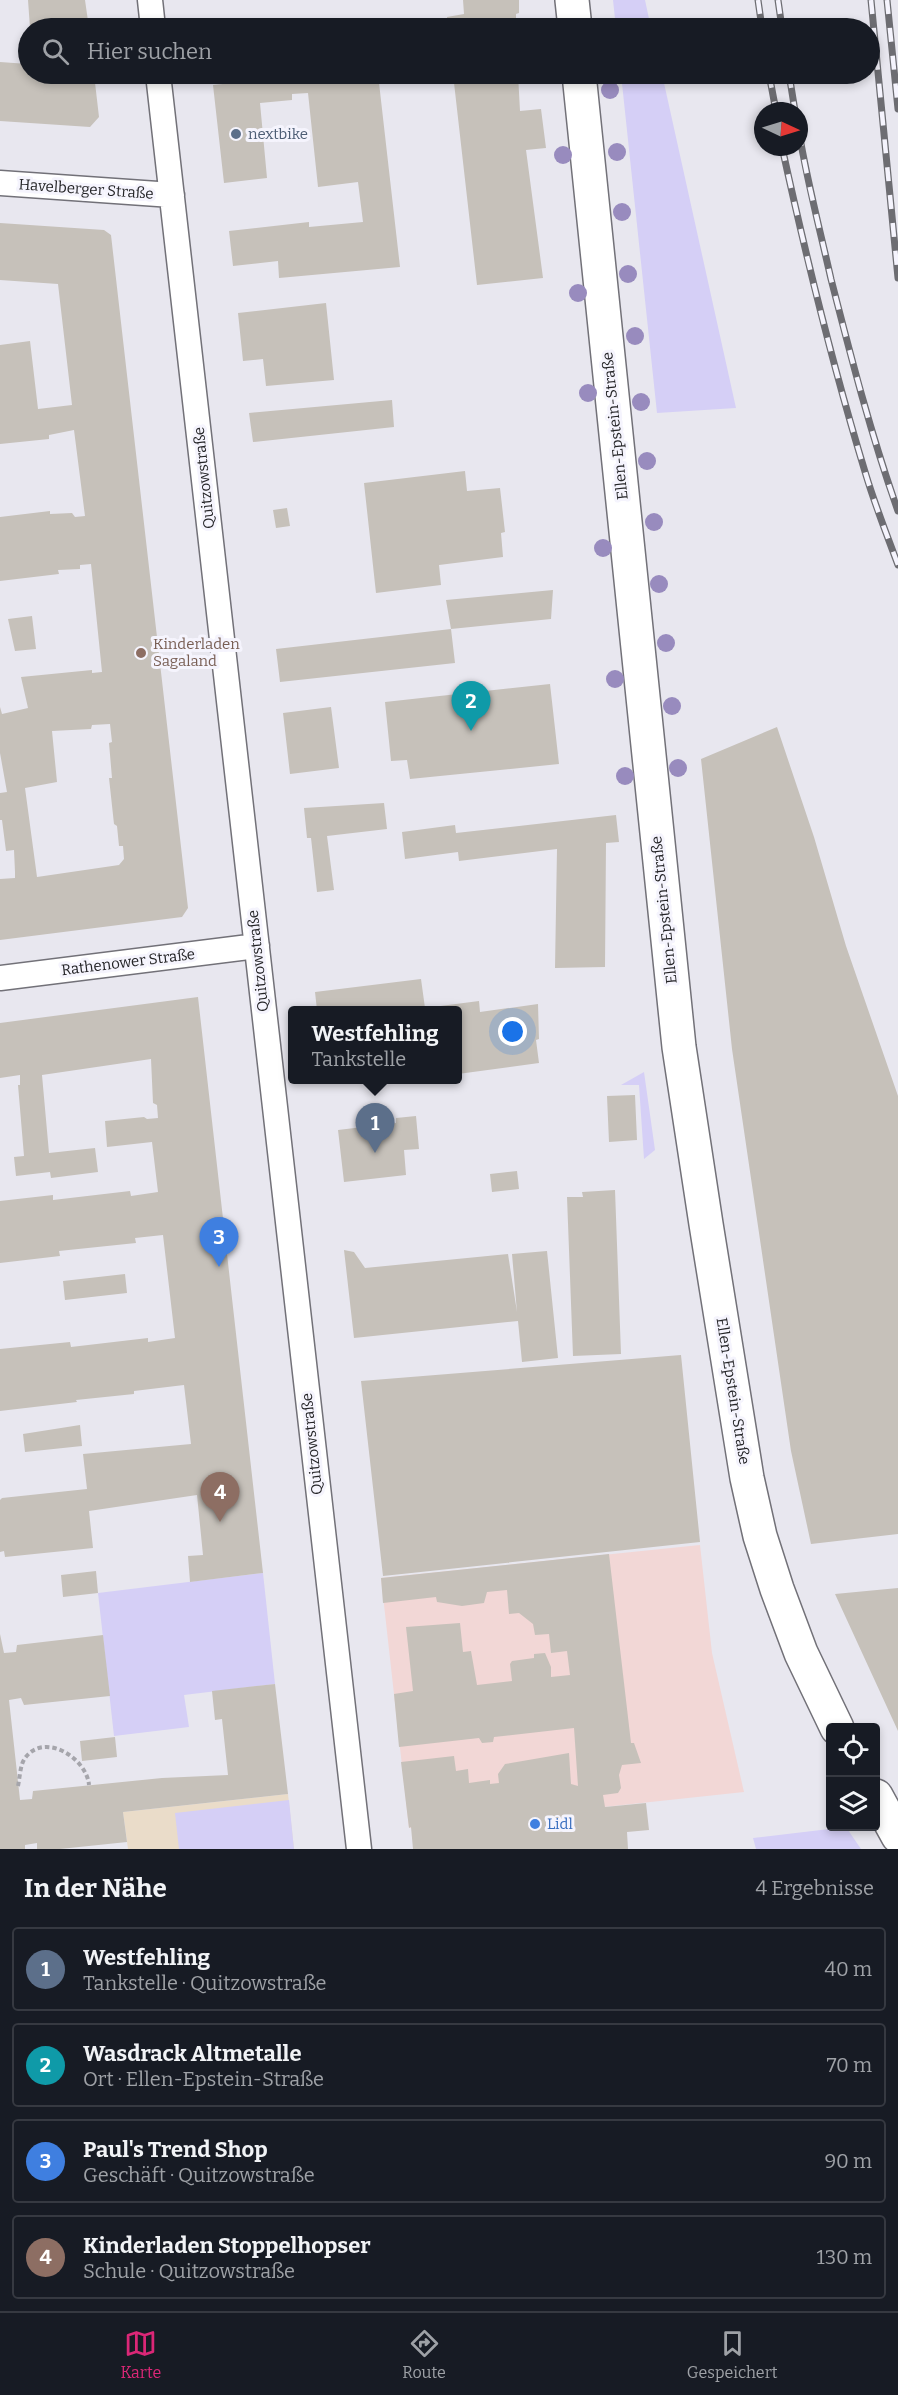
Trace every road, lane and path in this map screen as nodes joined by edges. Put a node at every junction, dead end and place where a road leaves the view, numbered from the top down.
1 (150, 0) edge
2 (572, 0) edge
3 (152, 18) edge
4 (574, 18) edge
5 (159, 84) edge
6 (580, 84) edge
7 (0, 183) edge
8 (172, 195) junction
9 (257, 946) junction
10 (0, 978) edge
11 (835, 1723) edge
12 (89, 1785) dead end
13 (18, 1786) dead end
14 (880, 1803) edge
15 (898, 1836) edge
16 (359, 1849) edge

1 - 3 street
2 - 4 main road
5 - 8 street, Quitzowstraße
6 - 11 main road, Ellen-Epstein-Straße
7 - 8 street, Havelberger Straße
8 - 9 street, Quitzowstraße
9 - 10 street, Rathenower Straße
9 - 16 street, Quitzowstraße
12 - 13 path
14 - 15 main road

